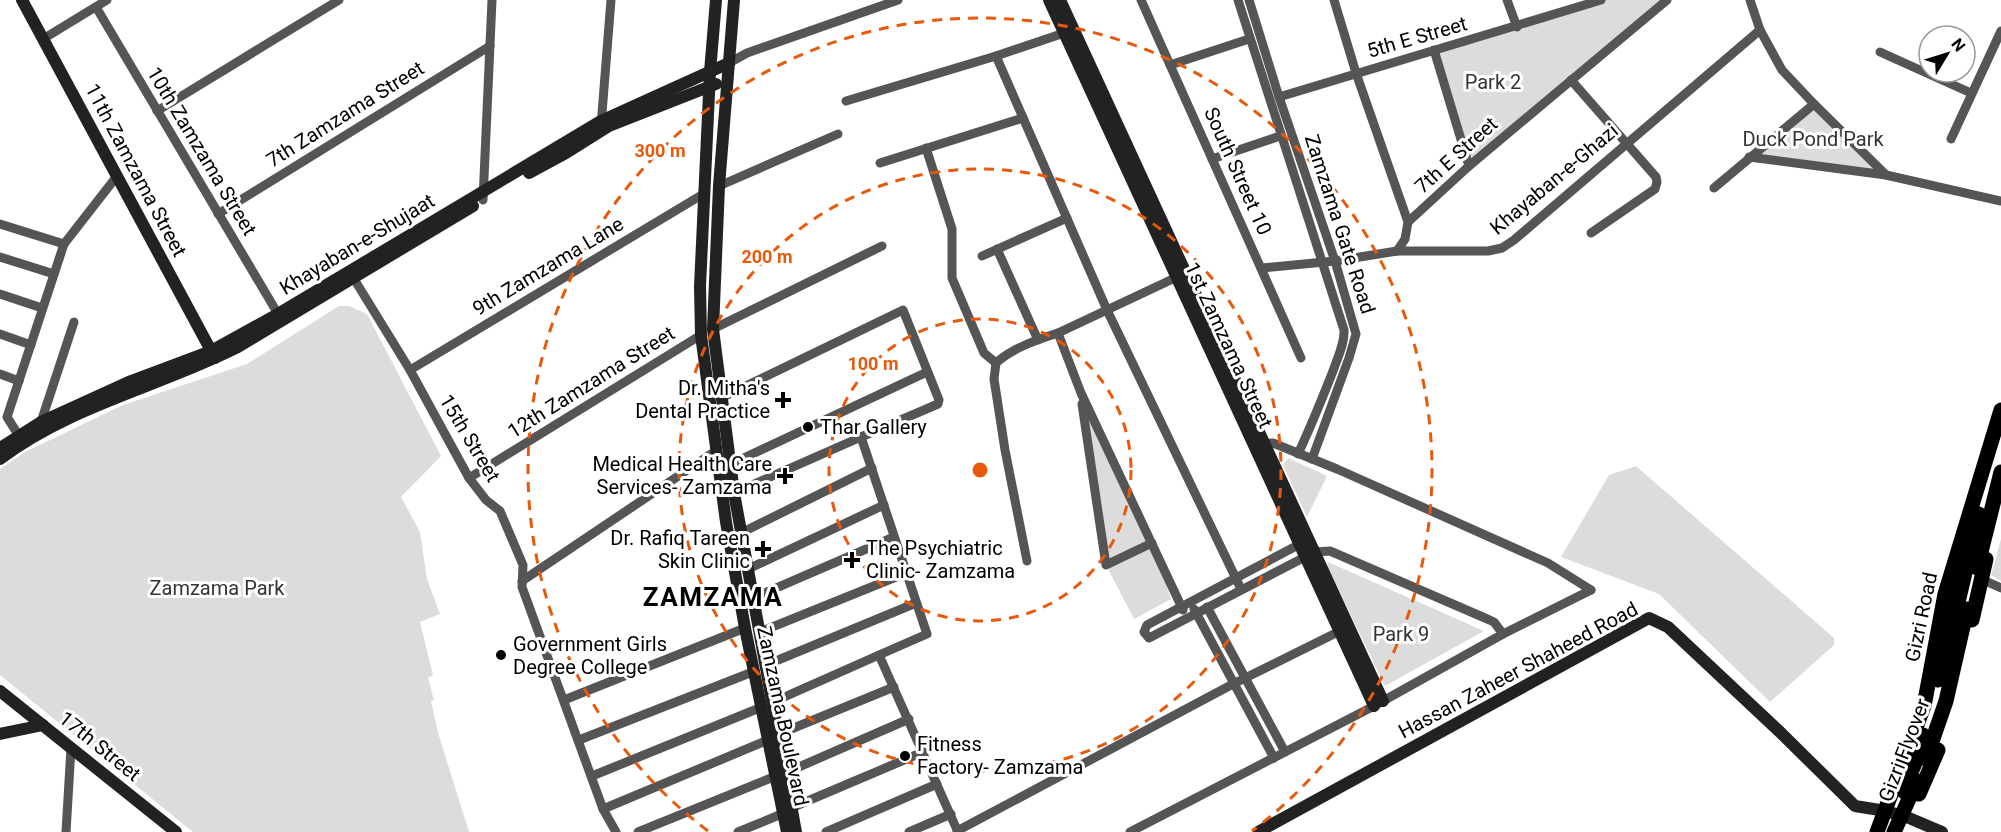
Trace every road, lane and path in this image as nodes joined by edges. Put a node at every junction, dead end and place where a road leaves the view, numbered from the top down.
1 (22, 0) edge
2 (107, 0) edge
3 (339, 0) edge
4 (492, 0) edge
5 (611, 0) edge
6 (717, 0) edge
7 (734, 0) edge
8 (898, 0) edge
9 (1049, 0) edge
10 (1060, 0) edge
11 (1141, 0) edge
12 (1238, 0) edge
13 (1249, 0) edge
14 (1334, 0) edge
15 (1507, 0) edge
16 (1601, 0) edge
17 (1667, 0) edge
18 (1750, 0) edge
19 (887, 2) edge
20 (96, 7) junction
21 (1253, 11) junction
22 (1242, 13) junction
23 (1517, 27) junction
24 (1760, 30) junction
25 (1068, 31) junction
26 (2001, 31) edge
27 (43, 39) junction
28 (1249, 39) junction
29 (490, 46) junction
30 (1434, 50) junction
31 (1880, 52) dead end
32 (996, 56) junction
33 (729, 63) junction
34 (1170, 65) junction
35 (710, 72) junction
36 (1356, 73) junction
37 (728, 79) junction
38 (1571, 80) junction
39 (710, 87) junction
40 (1971, 93) junction
41 (1279, 97) junction
42 (846, 101) dead end
43 (1814, 104) junction
44 (157, 111) junction
45 (1023, 118) junction
46 (601, 126) junction
47 (838, 134) dead end
48 (1280, 136) junction
49 (1951, 139) dead end
50 (1626, 143) junction
51 (926, 148) junction
52 (1749, 158) junction
53 (1212, 159) junction
54 (880, 163) dead end
55 (1469, 166) junction
56 (1886, 174) junction
57 (117, 176) junction
58 (719, 186) junction
59 (1714, 188) dead end
60 (705, 193) junction
61 (484, 195) junction
62 (2001, 201) edge
63 (218, 214) junction
64 (1154, 215) junction
65 (1067, 218) junction
66 (1408, 222) junction
67 (0, 224) edge
68 (1592, 233) dead end
69 (64, 244) junction
70 (882, 246) dead end
71 (997, 249) junction
72 (1397, 251) junction
73 (982, 256) dead end
74 (0, 257) edge
75 (1335, 261) junction
76 (1321, 263) junction
77 (1262, 268) junction
78 (54, 274) junction
79 (351, 274) junction
80 (1177, 277) junction
81 (0, 294) edge
82 (42, 309) junction
83 (1107, 310) junction
84 (278, 314) junction
85 (74, 322) dead end
86 (1203, 322) junction
87 (713, 329) junction
88 (1058, 333) junction
89 (0, 334) edge
90 (701, 335) junction
91 (1038, 340) junction
92 (31, 345) junction
93 (213, 355) junction
94 (1301, 358) dead end
95 (996, 363) junction
96 (410, 370) junction
97 (927, 372) junction
98 (0, 374) edge
99 (19, 381) junction
100 (1081, 393) junction
101 (721, 398) junction
102 (2001, 410) edge
103 (3, 416) edge
104 (41, 422) junction
105 (1999, 434) edge
106 (19, 436) junction
107 (861, 438) junction
108 (1259, 445) junction
109 (0, 448) edge
110 (717, 450) junction
111 (1298, 454) junction
112 (0, 459) edge
113 (1312, 459) junction
114 (730, 464) junction
115 (872, 468) junction
116 (2001, 472) edge
117 (469, 478) junction
118 (734, 493) junction
119 (2001, 498) edge
120 (884, 505) junction
121 (741, 532) junction
122 (894, 537) junction
123 (1152, 543) junction
124 (1300, 544) junction
125 (1310, 554) junction
126 (1027, 561) dead end
127 (748, 569) junction
128 (906, 573) junction
129 (1236, 577) junction
130 (1981, 579) junction
131 (522, 581) junction
132 (2001, 588) edge
133 (1241, 589) junction
134 (753, 598) junction
135 (916, 603) junction
136 (1186, 604) junction
137 (1207, 607) junction
138 (1192, 615) junction
139 (745, 628) junction
140 (1344, 629) junction
141 (760, 632) junction
142 (1503, 634) junction
143 (879, 655) junction
144 (761, 668) junction
145 (1244, 679) junction
146 (1233, 684) junction
147 (894, 687) junction
148 (0, 691) edge
149 (564, 700) junction
150 (1378, 703) junction
151 (768, 704) junction
152 (909, 719) junction
153 (43, 725) junction
154 (0, 734) edge
155 (774, 737) junction
156 (579, 741) junction
157 (71, 748) junction
158 (923, 752) junction
159 (1285, 752) junction
160 (1274, 758) junction
161 (781, 774) junction
162 (592, 776) junction
163 (938, 784) junction
164 (603, 809) junction
165 (788, 811) junction
166 (1886, 811) junction
167 (951, 814) junction
168 (1909, 818) junction
169 (957, 831) edge
170 (66, 832) edge
171 (176, 832) edge
172 (616, 832) edge
173 (638, 832) edge
174 (738, 832) edge
175 (787, 832) edge
176 (796, 832) edge
177 (826, 832) edge
178 (909, 832) edge
179 (1130, 832) edge
180 (1258, 832) edge
181 (1877, 832) edge
182 (1885, 832) edge
183 (1894, 832) edge
184 (1902, 832) edge
185 (1942, 832) edge

1 - 27 main road, 11th Zamzama Street
2 - 20 street
3 - 44 street
4 - 29 street
5 - 46 street
6 - 35 main road, Zamzama Boulevard
7 - 33 main road, Zamzama Boulevard
8 - 19 street
9 - 25 main road, 1st Zamzama Street
10 - 25 main road, 1st Zamzama Street
11 - 34 street, South Street 10
12 - 22 street, Zamzama Gate Road
13 - 21 street, Zamzama Gate Road
14 - 36 street
15 - 23 street
16 - 23 street, 5th E Street
17 - 38 street, 7th E Street
18 - 24 street
19 - 33 street
20 - 27 street
20 - 44 street, 10th Zamzama Street
21 - 22 street
21 - 41 street, Zamzama Gate Road
22 - 28 street, Zamzama Gate Road
23 - 30 street, 5th E Street
24 - 43 street
24 - 50 street, Khayaban-e-Ghazi
25 - 32 street
25 - 64 main road, 1st Zamzama Street
26 - 40 street
27 - 57 main road, 11th Zamzama Street
28 - 34 street
28 - 48 street, Zamzama Gate Road
29 - 61 street
29 - 63 street, 7th Zamzama Street
30 - 36 street, 5th E Street
30 - 55 street
31 - 40 street
32 - 42 street
32 - 45 street
33 - 35 main road, Khayaban-e-Shujaat
33 - 37 main road, Zamzama Boulevard
34 - 53 street, South Street 10
35 - 39 main road, Zamzama Boulevard
35 - 46 main road, Khayaban-e-Shujaat
36 - 41 street, 5th E Street
36 - 66 street
37 - 39 main road, Khayaban-e-Shujaat
37 - 58 main road, Zamzama Boulevard
38 - 50 street
38 - 55 street, 7th E Street
39 - 46 main road, Khayaban-e-Shujaat
39 - 60 main road, Zamzama Boulevard
40 - 49 street
41 - 75 street, Zamzama Gate Road
43 - 52 street
43 - 56 street
44 - 63 street, 10th Zamzama Street
45 - 51 street
45 - 65 street
46 - 61 main road, Khayaban-e-Shujaat
47 - 58 street
48 - 53 street
48 - 76 street, Zamzama Gate Road
50 - 68 street
50 - 72 street, Khayaban-e-Ghazi
51 - 54 street
51 - 95 street
52 - 56 street
52 - 59 street
53 - 77 street, South Street 10
55 - 66 street, 7th E Street
56 - 62 street
57 - 69 street
57 - 93 main road, 11th Zamzama Street
58 - 87 main road, Zamzama Boulevard
60 - 90 main road, Zamzama Boulevard
60 - 96 street, 9th Zamzama Lane
61 - 79 main road, Khayaban-e-Shujaat
63 - 84 street, 10th Zamzama Street
64 - 80 main road, 1st Zamzama Street
64 - 86 main road, 1st Zamzama Street
65 - 71 street
65 - 83 street
66 - 72 street
67 - 69 street
69 - 78 street
70 - 87 street
71 - 73 street
71 - 91 street
72 - 75 street, Khayaban-e-Ghazi
74 - 78 street
75 - 76 street, Khayaban-e-Ghazi
75 - 113 street, Zamzama Gate Road
76 - 77 street, Khayaban-e-Ghazi
76 - 111 street, Zamzama Gate Road
77 - 94 street, South Street 10
78 - 82 street
79 - 84 main road, Khayaban-e-Shujaat
79 - 93 main road, Khayaban-e-Shujaat
79 - 96 street, 15th Street
80 - 83 street
80 - 86 main road, 1st Zamzama Street
81 - 82 street
82 - 92 street
83 - 88 street
83 - 129 street
84 - 93 main road, Khayaban-e-Shujaat
85 - 104 street
86 - 108 main road, 1st Zamzama Street
87 - 101 main road, Zamzama Boulevard
88 - 91 street
88 - 100 street
89 - 92 street
90 - 110 main road, Zamzama Boulevard
90 - 117 street, 12th Zamzama Street
91 - 95 street
92 - 99 street
93 - 104 main road, Khayaban-e-Shujaat
93 - 112 main road, Khayaban-e-Shujaat
95 - 126 street
96 - 117 street, 15th Street
97 - 101 street
97 - 107 street
97 - 114 street
98 - 99 street
99 - 103 street
100 - 123 street
100 - 123 street
101 - 114 main road, Zamzama Boulevard
102 - 105 main road, Gizri Road
103 - 106 street
104 - 106 main road, Khayaban-e-Shujaat
105 - 166 main road, Gizri Road
105 - 182 main road, Gizri Flyover
106 - 109 main road, Khayaban-e-Shujaat
107 - 115 street
107 - 118 street
108 - 111 street
108 - 124 main road, 1st Zamzama Street
108 - 125 main road, 1st Zamzama Street
110 - 131 street
110 - 139 main road, Zamzama Boulevard
111 - 113 street
113 - 142 street
114 - 118 main road, Zamzama Boulevard
115 - 120 street
115 - 121 street
116 - 183 main road, Gizri Flyover
117 - 131 street, 15th Street
118 - 121 main road, Zamzama Boulevard
119 - 130 main road
120 - 122 street
120 - 127 street
121 - 127 main road, Zamzama Boulevard
122 - 128 street
122 - 134 street
123 - 136 street
124 - 125 main road, 1st Zamzama Street
124 - 129 street
125 - 133 street
125 - 140 main road, 1st Zamzama Street
125 - 142 street
127 - 134 main road, Zamzama Boulevard
128 - 135 street
128 - 141 street
129 - 133 street
129 - 136 street
130 - 132 street
130 - 168 main road
131 - 149 street, 15th Street
133 - 137 street
134 - 141 main road, Zamzama Boulevard
135 - 143 street
135 - 144 street
136 - 138 street
136 - 138 street
137 - 138 street
137 - 145 street
138 - 146 street
139 - 144 main road, Zamzama Boulevard
139 - 149 street
140 - 145 street
140 - 150 main road, 1st Zamzama Street
141 - 144 main road, Zamzama Boulevard
142 - 150 street
143 - 147 street
143 - 151 street
144 - 151 main road, Zamzama Boulevard
144 - 156 street
145 - 146 street
145 - 159 street
146 - 160 street
146 - 169 street
147 - 152 street
147 - 155 street
148 - 153 main road, 17th Street
149 - 156 street, 15th Street
150 - 159 street
151 - 155 main road, Zamzama Boulevard
151 - 162 street
152 - 158 street
152 - 161 street
153 - 154 main road
153 - 157 main road, 17th Street
155 - 161 main road, Zamzama Boulevard
155 - 164 street
156 - 162 street, 15th Street
157 - 170 street
157 - 171 main road, 17th Street
158 - 163 street
158 - 165 street
159 - 160 street
160 - 179 street
161 - 165 main road, Zamzama Boulevard
161 - 173 street
162 - 164 street, 15th Street
163 - 167 street
163 - 177 street
164 - 172 street, 15th Street
165 - 174 street
165 - 175 main road, Zamzama Boulevard
165 - 176 main road, Zamzama Boulevard
166 - 168 main road
166 - 180 main road, Hassan Zaheer Shaheed Road
166 - 181 main road, Gizri Road
167 - 169 street
167 - 178 street
168 - 184 main road
168 - 185 main road

